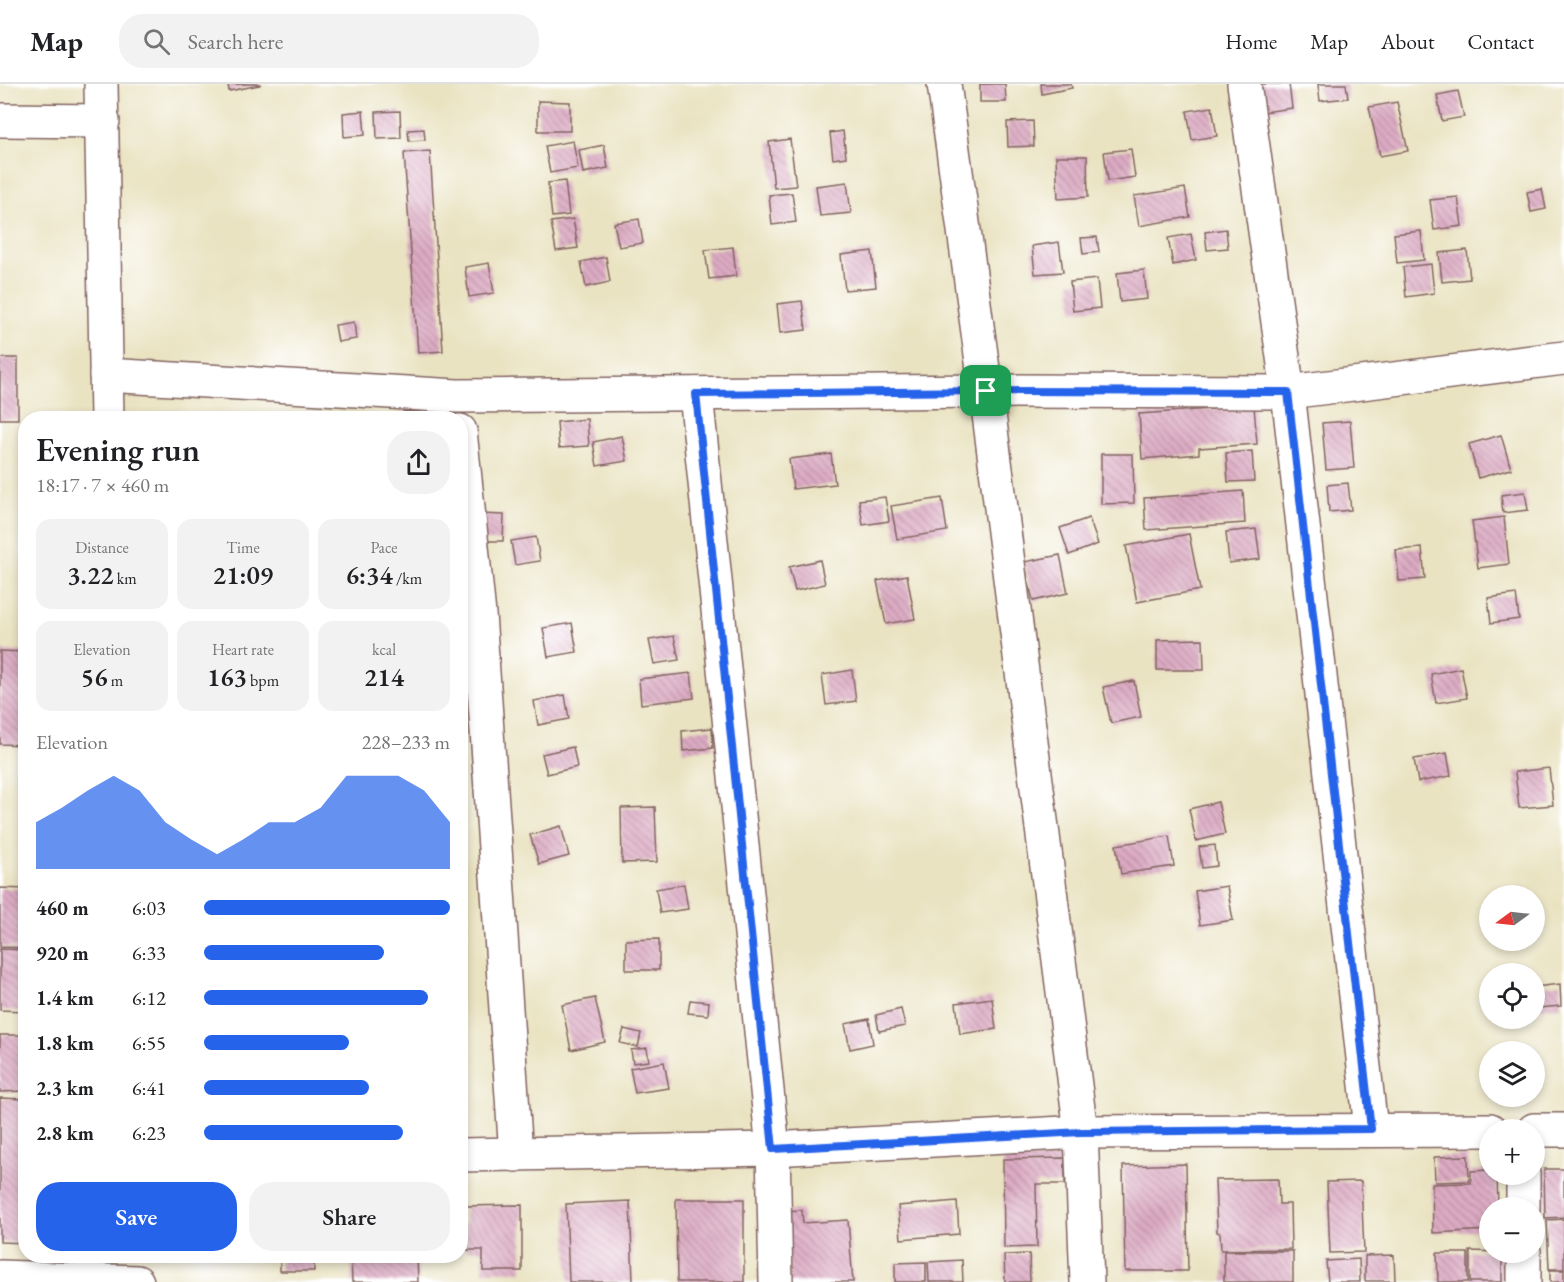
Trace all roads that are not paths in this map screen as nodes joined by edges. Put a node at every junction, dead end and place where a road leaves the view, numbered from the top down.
1 (101, 84) edge
2 (944, 84) edge
3 (1244, 84) edge
4 (0, 120) edge
5 (103, 121) junction
6 (1564, 358) edge
7 (106, 375) junction
8 (986, 391) junction
9 (1288, 392) junction
10 (696, 394) junction
11 (458, 407) edge
12 (107, 411) edge
13 (468, 508) edge
14 (1371, 1129) junction
15 (1479, 1130) edge
16 (1545, 1130) edge
17 (1564, 1130) edge
18 (1081, 1132) junction
19 (773, 1149) junction
20 (468, 1155) edge
21 (516, 1155) junction
22 (138, 1263) edge
23 (1524, 1263) edge
24 (0, 1277) edge
25 (137, 1282) edge
26 (776, 1282) edge
27 (1087, 1282) edge
28 (1524, 1282) edge

1 - 5 street
2 - 8 street
3 - 9 street
4 - 5 street
5 - 7 street
6 - 9 street
7 - 11 street
7 - 12 street
8 - 9 street
8 - 10 street
8 - 18 street
9 - 14 street
10 - 11 street
10 - 19 street
13 - 21 street
14 - 15 street
14 - 18 street
16 - 17 street
18 - 19 street
18 - 27 street
19 - 21 street
19 - 26 street
20 - 21 street
22 - 25 street
23 - 28 street
24 - 25 street

